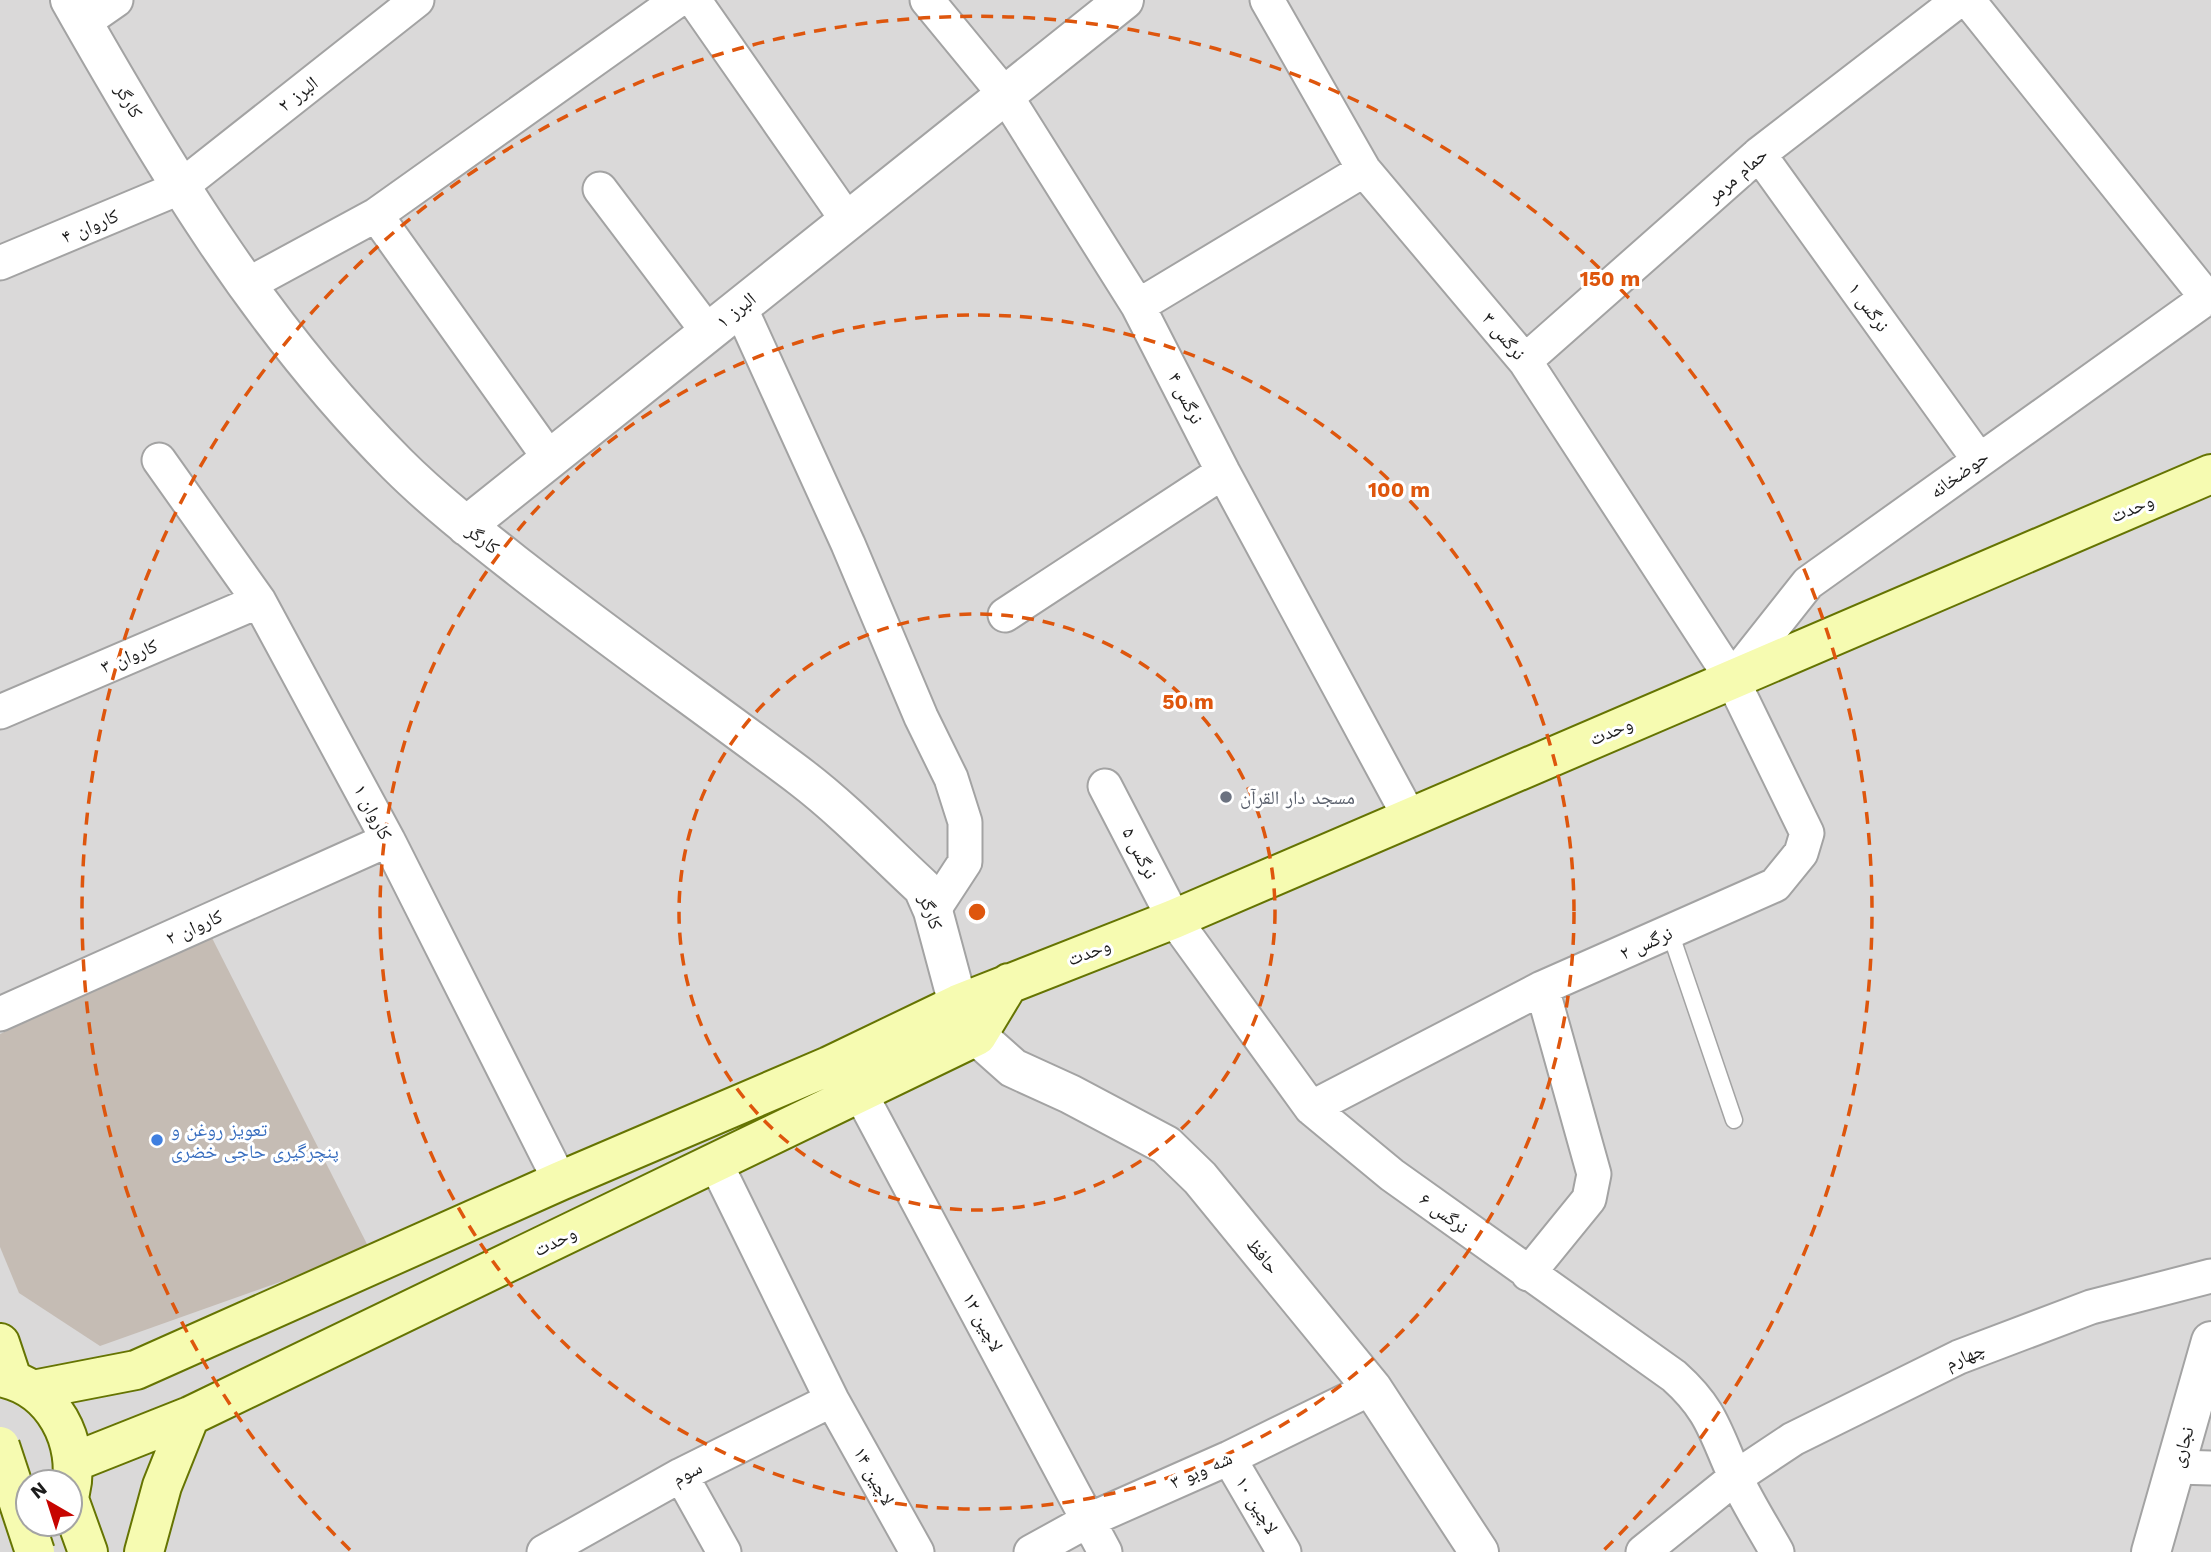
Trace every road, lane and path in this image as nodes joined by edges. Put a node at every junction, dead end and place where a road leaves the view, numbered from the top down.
1 (116, 0) edge
2 (417, 0) edge
3 (678, 0) edge
4 (694, 0) edge
5 (927, 0) edge
6 (1125, 0) edge
7 (1267, 0) edge
8 (1958, 0) edge
9 (1968, 0) edge
10 (77, 12) edge
11 (1006, 96) junction
12 (1759, 154) junction
13 (1364, 170) junction
14 (179, 188) junction
15 (600, 190) dead end
16 (376, 215) junction
17 (848, 221) junction
18 (0, 263) edge
19 (245, 286) junction
20 (2209, 297) edge
21 (1138, 306) junction
22 (740, 307) junction
23 (708, 332) junction
24 (1525, 361) junction
25 (550, 458) junction
26 (159, 460) dead end
27 (1979, 460) junction
28 (1223, 472) junction
29 (2211, 474) edge
30 (466, 526) junction
31 (259, 601) junction
32 (1005, 615) dead end
33 (1732, 680) junction
34 (0, 712) edge
35 (1105, 786) dead end
36 (1409, 818) junction
37 (388, 840) junction
38 (933, 911) junction
39 (1174, 919) junction
40 (1670, 932) junction
41 (1009, 983) junction
42 (1542, 988) junction
43 (958, 1004) junction
44 (0, 1014) edge
45 (977, 1036) junction
46 (860, 1093) junction
47 (1311, 1108) junction
48 (1734, 1120) dead end
49 (716, 1164) junction
50 (560, 1181) junction
51 (1528, 1274) junction
52 (2211, 1276) edge
53 (2211, 1341) edge
54 (0, 1343) edge
55 (15, 1382) edge
56 (1372, 1388) junction
57 (832, 1400) junction
58 (190, 1416) junction
59 (0, 1446) edge
60 (1229, 1458) junction
61 (2194, 1467) edge
62 (71, 1468) edge
63 (84, 1471) edge
64 (681, 1475) junction
65 (1736, 1477) junction
66 (1089, 1520) junction
67 (40, 1538) edge
68 (548, 1551) edge
69 (19, 1552) edge
70 (35, 1552) edge
71 (144, 1552) edge
72 (724, 1552) edge
73 (917, 1552) edge
74 (1031, 1552) edge
75 (1105, 1552) edge
76 (1284, 1552) edge
77 (1479, 1552) edge
78 (1643, 1552) edge
79 (1777, 1552) edge
80 (2151, 1552) edge

1 - 10 street
2 - 14 street, البرز ۲
3 - 16 street
4 - 17 street
5 - 11 street, نرگس ۴
6 - 11 street, البرز ۱
7 - 13 street, نرگس ۳
8 - 12 street, حمام مرمر
9 - 20 street
10 - 14 street, کارگر
11 - 17 street, البرز ۱
11 - 21 street, نرگس ۴
12 - 24 street, حمام مرمر
12 - 27 street, نرگس ۱
13 - 21 street
13 - 24 street, نرگس ۳
14 - 18 street, کاروان ۴
14 - 19 street, کارگر
15 - 23 street
16 - 19 street
16 - 25 street
17 - 22 street, البرز ۱
19 - 30 street, کارگر
20 - 27 street, حوضخانه
21 - 28 street, نرگس ۴
22 - 23 street, البرز ۱
22 - 38 street
23 - 25 street, البرز ۱
24 - 33 street, نرگس ۳
25 - 30 street, البرز ۱
26 - 31 street, کاروان ۱
27 - 33 street, حوضخانه
28 - 32 street
28 - 36 street, نرگس ۴
29 - 33 main road, وحدت
30 - 38 street, کارگر
31 - 34 street, کاروان ۳
31 - 37 street, کاروان ۱
33 - 36 main road, وحدت
33 - 40 street, نرگس ۲
35 - 39 street, نرگس ۵
36 - 39 main road, وحدت
37 - 44 street, کاروان ۲
37 - 50 street, کاروان ۱
38 - 43 street, کارگر
39 - 41 main road, وحدت
39 - 47 street, نرگس ۶
40 - 42 street, نرگس ۲
40 - 48 lane
41 - 43 main road, وحدت
41 - 45 main road
42 - 47 street, نرگس ۲
42 - 51 street
43 - 45 street, کارگر
43 - 50 main road, وحدت
45 - 46 main road, وحدت
45 - 56 street, حافظ
46 - 49 main road, وحدت
46 - 66 street, لاچین ۱۲
47 - 51 street, نرگس ۶
49 - 57 street, لاچین ۱۴
49 - 58 main road, وحدت
50 - 55 main road, وحدت
51 - 65 street, نرگس ۶
52 - 65 street, چهارم
53 - 61 street, نجاری
54 - 55 main road
55 - 62 main road
56 - 60 street, شه وبو ۳
56 - 77 street, حافظ
57 - 64 street, سوم
57 - 73 street, لاچین ۱۴
58 - 63 main road, وحدت
58 - 71 main road
59 - 70 main road, bridge
60 - 66 street, شه وبو ۳
60 - 76 street, لاچین ۱۰
61 - 80 street, نجاری
64 - 68 street, سوم
64 - 72 street
65 - 78 street, چهارم
65 - 79 street, نرگس ۶
66 - 74 street, شه وبو ۳
66 - 75 street, لاچین ۱۲
67 - 69 main road

